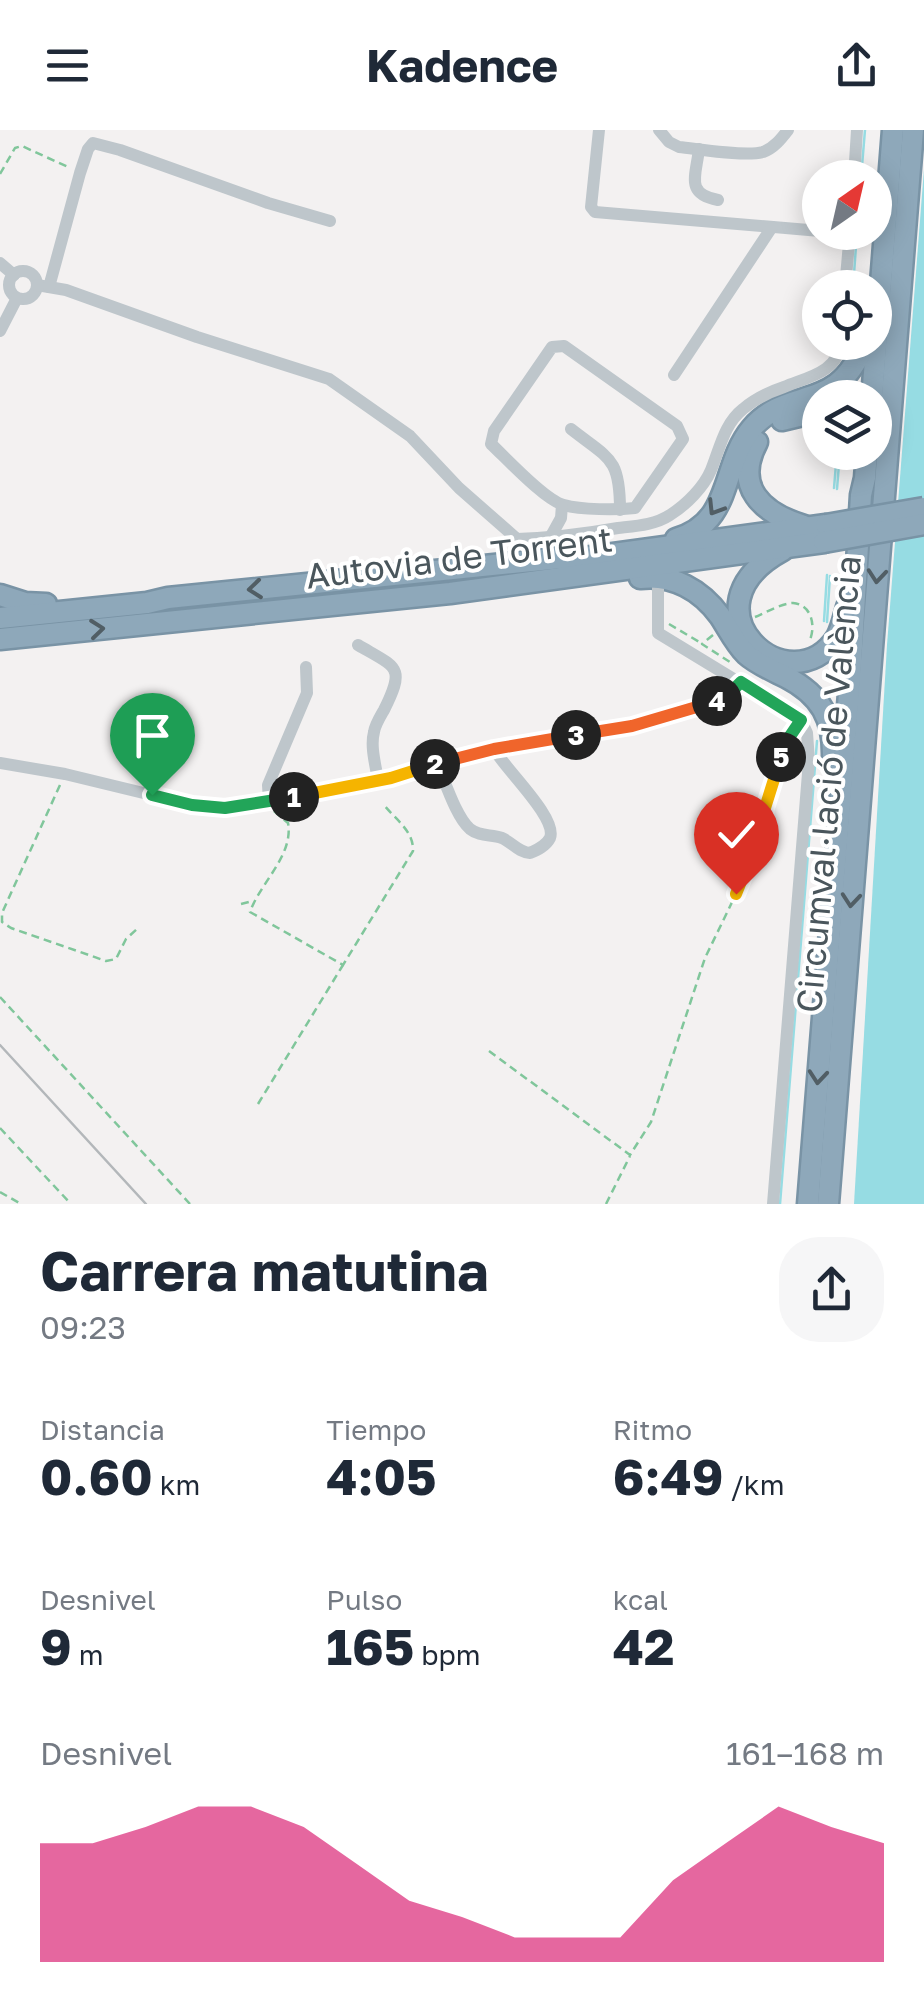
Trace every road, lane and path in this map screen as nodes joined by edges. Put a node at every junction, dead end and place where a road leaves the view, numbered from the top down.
1 (599, 130) edge
2 (659, 130) edge
3 (788, 130) edge
4 (857, 130) edge
5 (892, 130) edge
6 (914, 130) edge
7 (93, 136) edge
8 (699, 149) junction
9 (855, 160) edge
10 (80, 172) junction
11 (0, 174) edge
12 (718, 200) dead end
13 (330, 221) dead end
14 (772, 227) junction
15 (802, 230) edge
16 (0, 263) edge
17 (879, 270) edge
18 (14, 275) junction
19 (43, 286) junction
20 (17, 298) junction
21 (0, 330) edge
22 (834, 360) edge
23 (856, 360) edge
24 (674, 375) dead end
25 (802, 415) edge
26 (571, 428) dead end
27 (856, 470) edge
28 (866, 470) edge
29 (861, 495) junction
30 (562, 505) junction
31 (924, 508) edge
32 (620, 510) junction
33 (924, 524) edge
34 (820, 531) junction
35 (550, 538) junction
36 (789, 547) junction
37 (561, 558) junction
38 (854, 583) junction
39 (658, 588) dead end
40 (450, 593) junction
41 (0, 595) edge
42 (168, 598) junction
43 (754, 617) dead end
44 (0, 618) edge
45 (666, 622) dead end
46 (718, 630) dead end
47 (0, 639) edge
48 (702, 644) junction
49 (358, 646) dead end
50 (804, 648) dead end
51 (306, 667) dead end
52 (739, 676) junction
53 (801, 720) junction
54 (494, 749) junction
55 (0, 763) edge
56 (437, 763) junction
57 (65, 774) junction
58 (378, 780) junction
59 (268, 802) junction
60 (384, 804) dead end
61 (840, 806) junction
62 (254, 901) junction
63 (241, 904) dead end
64 (137, 929) dead end
65 (343, 965) junction
66 (0, 997) edge
67 (489, 1051) dead end
68 (258, 1104) dead end
69 (0, 1128) edge
70 (630, 1155) junction
71 (0, 1192) edge
72 (21, 1204) edge
73 (71, 1204) edge
74 (190, 1204) edge
75 (606, 1204) edge
76 (773, 1204) edge
77 (808, 1204) edge
78 (828, 1204) edge

1 - 14 street
2 - 8 street
3 - 8 street
4 - 9 street
5 - 17 highway
6 -> 78 highway, Circumval·lació de València
7 - 10 street
7 - 13 street
8 - 12 street
10 - 11 path
10 - 19 street
14 - 15 street
14 - 24 street
16 - 18 street
18 - 19 street
18 - 20 street
19 - 20 street
19 - 35 street
20 - 21 street
22 - 35 street
23 -> 37 highway
25 - 34 highway
26 - 32 street
27 - 29 highway
28 - 29 highway, Circumval·lació de València
29 - 38 highway, Circumval·lació de València
30 - 32 street
30 - 32 street
30 - 35 street
31 - 34 highway, Autovia de Torrent, bridge
33 - 34 highway, Autovia de Torrent, bridge
34 - 36 highway, Autovia de Torrent
34 - 37 highway, Autovia de Torrent
36 - 38 highway
36 - 40 highway, Autovia de Torrent
37 -> 42 highway, Autovia de Torrent
38 - 61 highway, Circumval·lació de València
39 - 52 street
47 -> 40 highway, Autovia de Torrent
40 - 61 highway
41 - 42 highway
42 - 44 highway, Autovia de Torrent
43 - 50 path
45 - 48 path
46 - 48 path
48 - 52 path
49 - 58 street
51 - 59 street
52 - 53 street
52 - 54 street
53 - 70 path
53 - 76 street
54 - 56 street
54 - 56 street
55 - 57 street
56 - 58 street
57 - 59 street
57 - 64 path
58 - 59 street
59 - 62 path
60 - 65 path
61 -> 77 highway, Circumval·lació de València
62 - 63 path
62 - 65 path
65 - 68 path
66 - 74 path
67 - 70 path
69 - 73 path
70 - 75 path
71 - 72 path

